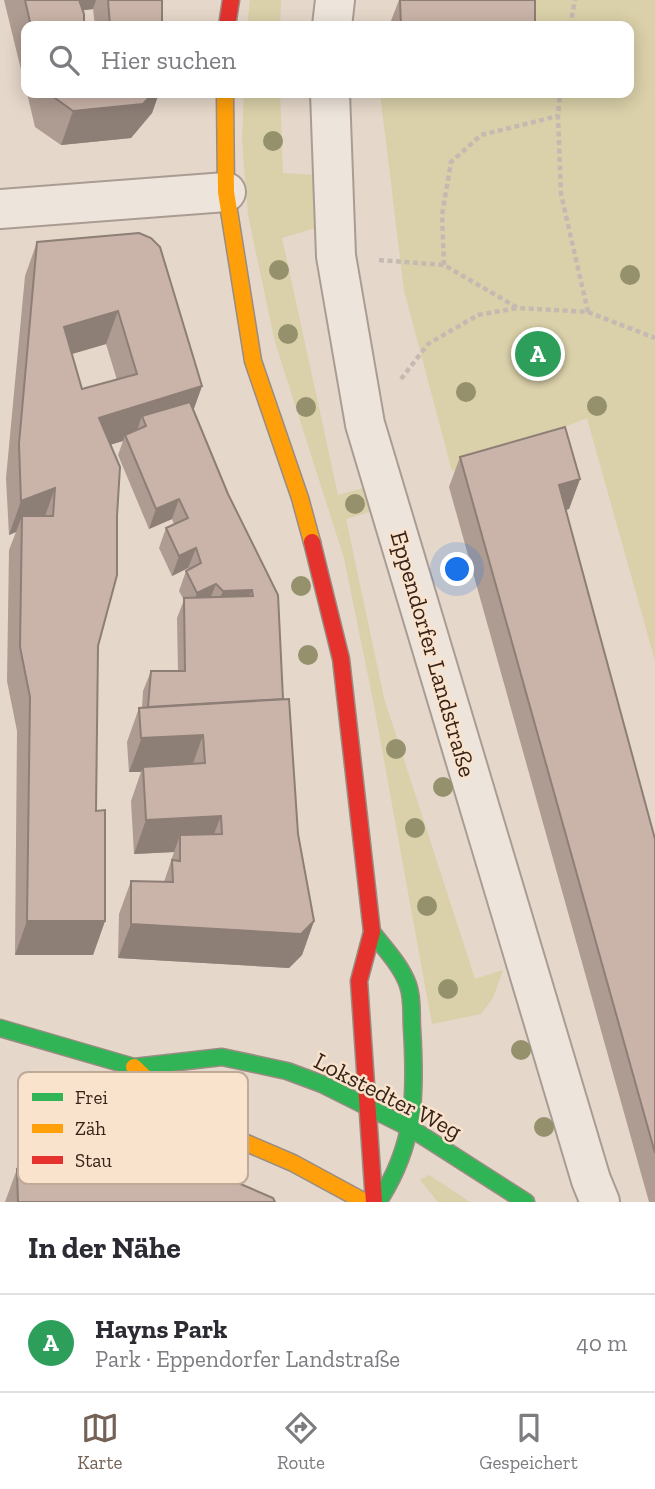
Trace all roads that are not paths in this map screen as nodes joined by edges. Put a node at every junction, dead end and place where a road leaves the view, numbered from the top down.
1 (231, 0) edge
2 (335, 0) edge
3 (228, 21) edge
4 (333, 21) edge
5 (225, 98) edge
6 (330, 98) edge
7 (226, 192) junction
8 (0, 209) edge
9 (372, 932) junction
10 (0, 1028) edge
11 (134, 1067) junction
12 (139, 1072) edge
13 (368, 1106) junction
14 (412, 1129) junction
15 (248, 1143) edge
16 (365, 1202) edge
17 (376, 1202) edge
18 (526, 1202) edge
19 (600, 1202) edge

1 - 3 street
2 - 4 street
5 - 7 street
6 - 19 street, Eppendorfer Landstraße
7 - 8 street
7 - 9 street
9 - 13 street
9 - 14 street
10 - 11 street, Lokstedter Weg
11 - 12 street, Lokstedter Weg
11 - 13 street, Lokstedter Weg
13 - 14 street, Lokstedter Weg
13 - 17 street
14 - 17 street
14 - 18 street, Lokstedter Weg
15 - 16 street, Lokstedter Weg

